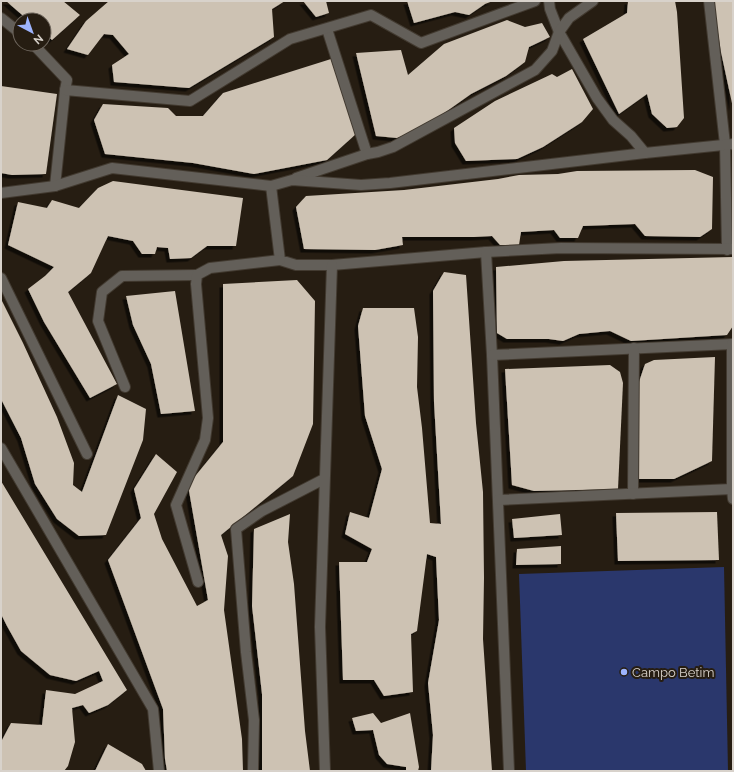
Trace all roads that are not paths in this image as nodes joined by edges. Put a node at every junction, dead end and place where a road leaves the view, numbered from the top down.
1 (535, 1) edge
2 (549, 1) edge
3 (593, 1) edge
4 (709, 1) edge
5 (1, 18) edge
6 (12, 27) edge
7 (327, 29) junction
8 (558, 32) junction
9 (41, 52) edge
10 (65, 90) junction
11 (729, 144) edge
12 (645, 153) junction
13 (367, 154) junction
14 (292, 180) junction
15 (55, 186) junction
16 (271, 186) junction
17 (1, 193) edge
18 (730, 250) edge
19 (486, 252) junction
20 (280, 260) junction
21 (332, 265) junction
22 (197, 275) junction
23 (1, 278) edge
24 (732, 344) edge
25 (634, 348) junction
26 (492, 355) junction
27 (125, 386) dead end
28 (1, 448) edge
29 (87, 454) dead end
30 (324, 478) junction
31 (732, 489) edge
32 (633, 494) junction
33 (733, 499) edge
34 (498, 500) junction
35 (198, 582) dead end
36 (160, 771) edge
37 (253, 771) edge
38 (325, 771) edge
39 (509, 771) edge

1 - 7 street
2 - 8 street
3 - 8 street
4 - 11 street
5 - 6 street
7 - 10 street
7 - 13 street
8 - 12 street
8 - 13 street
9 - 10 street
10 - 15 street
11 - 12 street
11 - 18 street
12 - 14 street
13 - 14 street
14 - 16 street
15 - 16 street
15 - 17 street
16 - 20 street
18 - 19 street
19 - 21 street
19 - 26 street
20 - 21 street
20 - 22 street
21 - 30 street
22 - 27 street
22 - 35 street
23 - 29 street
24 - 25 street
24 - 31 street
25 - 26 street
25 - 32 street
26 - 34 street
28 - 36 street
30 - 37 street
30 - 38 street
31 - 32 street
31 - 33 street
32 - 34 street
34 - 39 street

